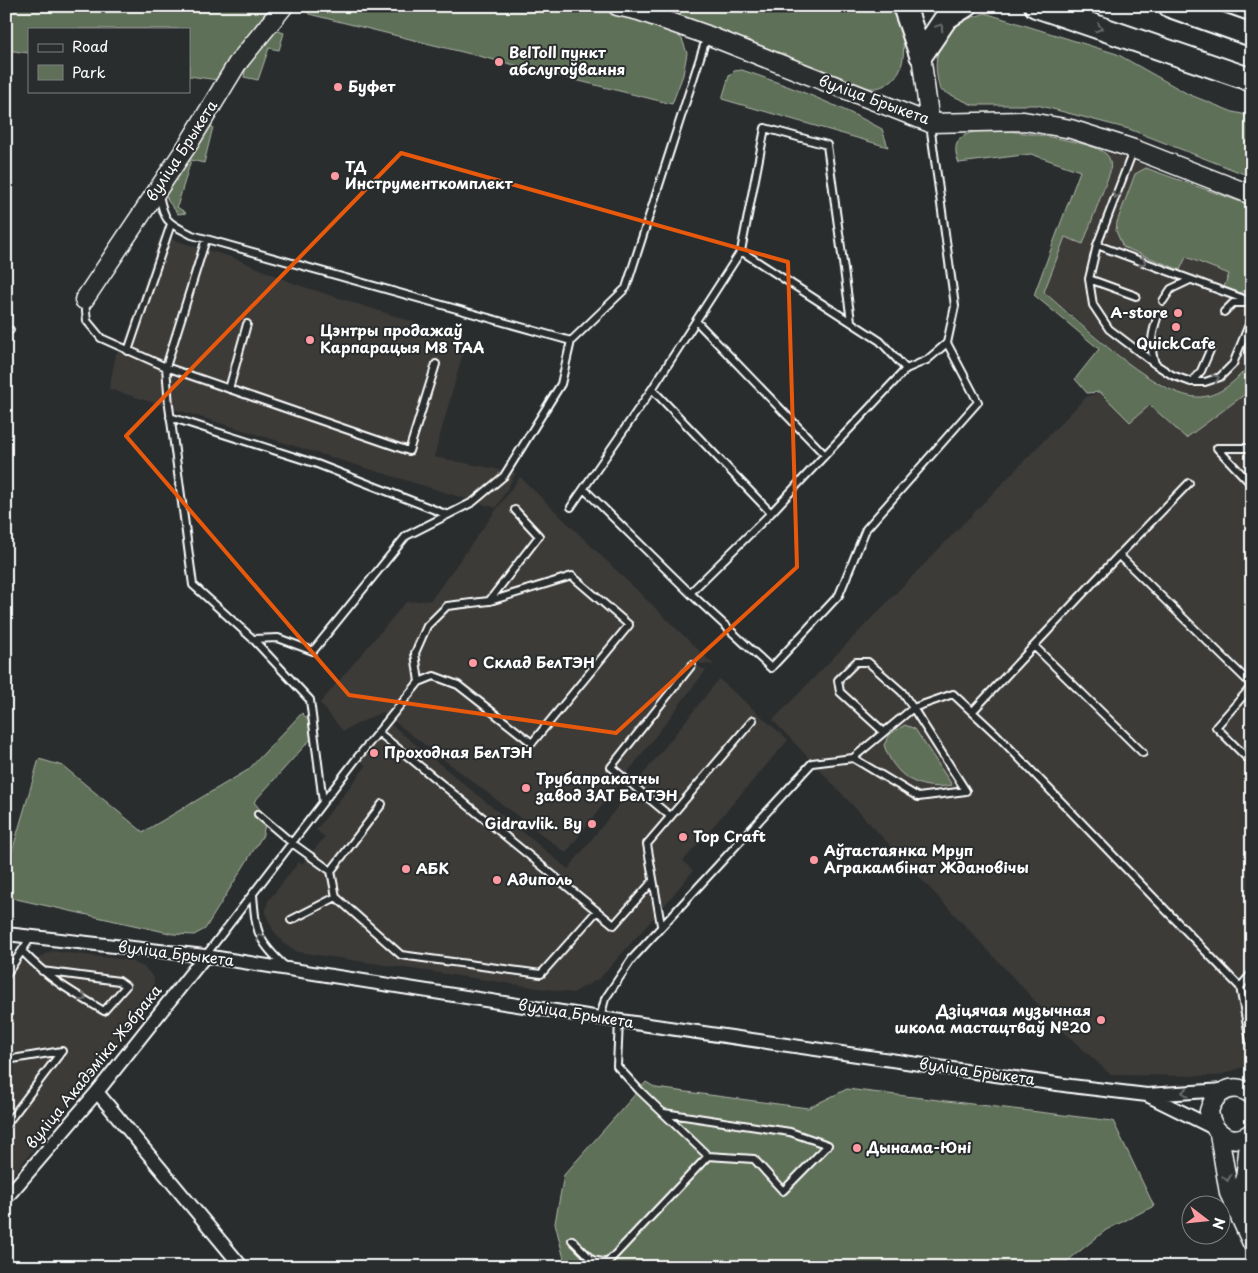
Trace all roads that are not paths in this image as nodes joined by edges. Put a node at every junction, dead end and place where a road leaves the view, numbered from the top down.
1 (284, 6) edge
2 (617, 6) edge
3 (904, 6) edge
4 (965, 6) edge
5 (1036, 6) edge
6 (1170, 6) edge
7 (707, 35) junction
8 (1252, 35) edge
9 (921, 55) junction
10 (1252, 80) edge
11 (930, 123) junction
12 (1134, 149) junction
13 (157, 189) junction
14 (1252, 195) edge
15 (171, 224) junction
16 (206, 239) junction
17 (1097, 245) junction
18 (741, 251) junction
19 (1089, 279) junction
20 (1191, 280) junction
21 (1136, 296) dead end
22 (84, 300) joint
23 (1163, 301) dead end
24 (1252, 303) edge
25 (1224, 312) dead end
26 (1158, 315) dead end
27 (1252, 317) edge
28 (696, 321) junction
29 (852, 321) junction
30 (247, 324) dead end
31 (571, 341) junction
32 (947, 343) junction
33 (1212, 348) dead end
34 (128, 350) junction
35 (436, 364) dead end
36 (1155, 364) junction
37 (166, 367) junction
38 (906, 369) junction
39 (1191, 382) junction
40 (229, 389) junction
41 (652, 389) junction
42 (170, 417) junction
43 (1252, 448) edge
44 (825, 455) junction
45 (1189, 483) dead end
46 (1252, 485) edge
47 (584, 489) junction
48 (571, 507) dead end
49 (515, 510) dead end
50 (771, 514) junction
51 (448, 515) junction
52 (1119, 555) junction
53 (690, 593) junction
54 (489, 601) junction
55 (253, 639) junction
56 (1034, 646) junction
57 (692, 665) dead end
58 (420, 682) junction
59 (1252, 686) edge
60 (913, 708) junction
61 (972, 712) junction
62 (753, 720) dead end
63 (378, 732) junction
64 (884, 732) junction
65 (1143, 753) dead end
66 (853, 758) junction
67 (1252, 763) edge
68 (323, 802) junction
69 (382, 804) dead end
70 (258, 814) dead end
71 (670, 816) junction
72 (292, 843) junction
73 (331, 871) junction
74 (653, 881) junction
75 (253, 895) junction
76 (336, 897) junction
77 (597, 911) junction
78 (291, 920) dead end
79 (661, 925) junction
80 (6, 934) edge
81 (31, 937) junction
82 (22, 951) junction
83 (205, 956) junction
84 (289, 969) junction
85 (42, 971) junction
86 (1252, 973) edge
87 (6, 975) edge
88 (1240, 987) junction
89 (600, 1018) junction
90 (619, 1021) junction
91 (1252, 1052) edge
92 (6, 1060) edge
93 (1224, 1090) junction
94 (1249, 1090) edge
95 (97, 1092) junction
96 (1147, 1095) junction
97 (663, 1113) junction
98 (6, 1124) edge
99 (1217, 1131) junction
100 (1251, 1133) edge
101 (708, 1156) junction
102 (6, 1198) edge
103 (1241, 1220) junction
104 (572, 1240) dead end
105 (1252, 1242) edge
106 (242, 1267) edge

1 - 13 street, вуліца Брыкета
2 - 7 street, вуліца Брыкета
3 - 9 highway
9 -> 4 highway
5 -> 10 highway
6 - 8 highway
7 - 11 street, вуліца Брыкета
7 - 31 lane
9 - 11 street
11 - 12 street, вуліца Брыкета
11 - 32 lane
12 - 14 street, вуліца Брыкета
12 -> 17 lane
13 - 15 lane
13 - 22 street, вуліца Брыкета
15 - 16 lane
15 - 34 lane
16 - 31 lane
16 - 37 lane
17 - 19 lane
17 -> 20 lane
18 - 28 lane
18 - 29 lane
18 - 29 lane
19 - 21 lane
19 - 36 lane
20 - 23 lane
20 - 24 lane
22 - 34 lane
24 - 25 lane
26 - 36 lane
39 -> 27 lane
28 - 41 lane
28 - 44 lane
29 - 38 lane
30 - 40 lane
31 - 51 lane
32 - 38 lane
32 - 53 lane
33 - 39 lane
34 - 37 lane
35 - 40 lane
36 - 39 lane
37 - 40 lane
37 - 42 lane
38 - 44 lane
41 - 47 lane
41 - 50 lane
42 - 51 lane
42 - 55 lane
43 - 46 lane
44 - 50 lane
45 - 52 lane
47 - 48 lane
47 - 53 lane
49 - 54 lane
50 - 53 lane
51 - 55 lane
52 - 56 lane
52 - 59 lane
54 - 58 lane
54 - 58 lane
55 - 68 lane
56 - 61 lane
56 - 65 lane
57 - 71 lane
58 - 63 lane
59 - 67 lane
60 - 61 lane
60 - 64 lane
60 - 64 lane
60 - 66 lane
61 - 88 lane
62 - 71 lane
63 - 68 lane
63 - 77 lane
64 - 66 lane
66 - 79 lane
68 - 72 lane
69 - 73 lane
70 - 72 lane
71 - 74 lane
72 - 73 lane
72 - 75 lane
73 - 76 lane
74 - 77 lane
74 - 79 lane
75 - 83 lane
84 -> 75 lane
76 - 77 lane
76 - 78 lane
79 - 89 lane
80 - 81 street, вуліца Брыкета
81 - 82 lane
81 - 83 street, вуліца Брыкета
82 - 85 lane
82 - 87 lane
83 - 84 street, вуліца Брыкета
83 - 95 street, вуліца Акадэміка Жэбрака
84 - 89 street, вуліца Брыкета
85 -> 85 lane
86 - 88 lane
88 - 91 lane
89 - 90 street, вуліца Брыкета
90 - 96 street, вуліца Брыкета
90 - 97 lane
92 - 98 lane
93 - 94 street
93 -> 96 street, вуліца Брыкета
93 - 99 street
95 - 102 street, вуліца Акадэміка Жэбрака
95 - 106 street
96 - 99 street, вуліца Брыкета
97 - 101 lane
97 - 101 lane
99 - 100 street
99 -> 103 street
100 - 103 street
101 - 104 lane
103 - 105 street

